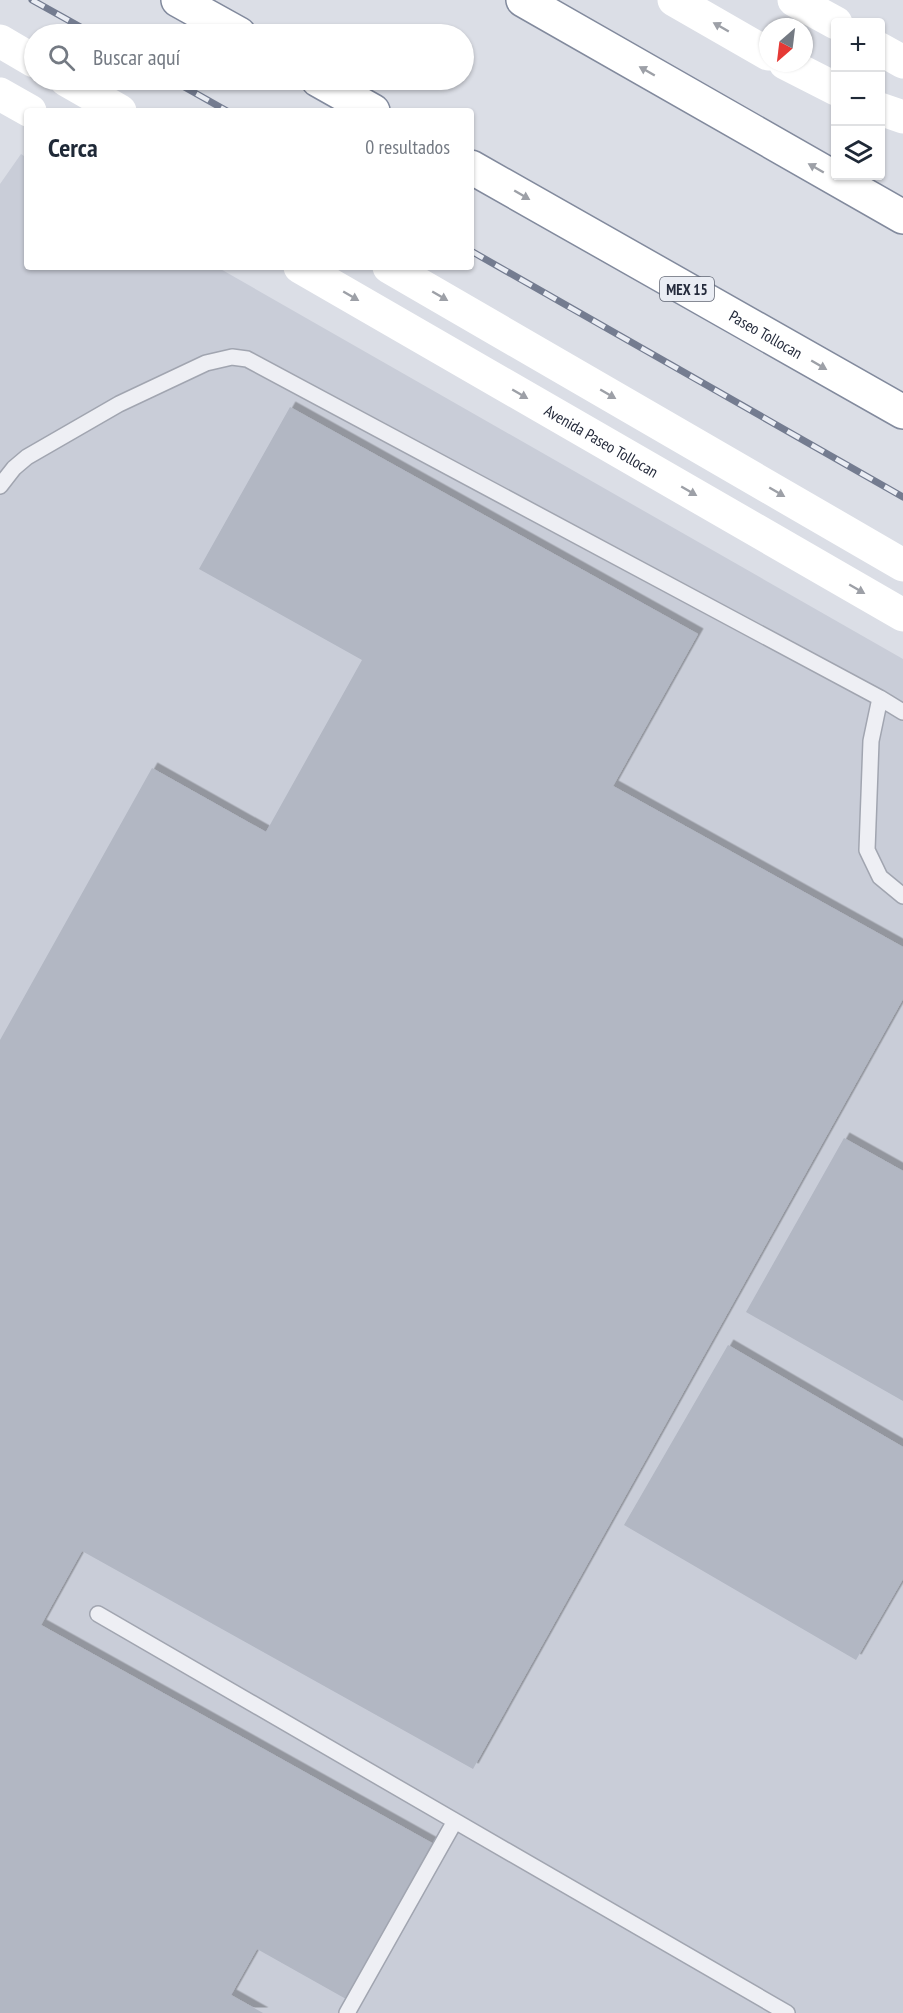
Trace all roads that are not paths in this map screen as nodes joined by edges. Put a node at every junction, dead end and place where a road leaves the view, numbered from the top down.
1 (178, 0) edge
2 (523, 0) edge
3 (674, 0) edge
4 (794, 0) edge
5 (831, 20) edge
6 (221, 24) edge
7 (0, 41) edge
8 (759, 49) edge
9 (885, 52) edge
10 (24, 55) edge
11 (903, 62) edge
12 (803, 72) edge
13 (831, 86) edge
14 (83, 90) edge
15 (336, 90) edge
16 (0, 94) edge
17 (25, 108) edge
18 (115, 108) edge
19 (368, 108) edge
20 (885, 111) edge
21 (903, 117) edge
22 (474, 168) edge
23 (903, 218) edge
24 (305, 270) edge
25 (394, 270) edge
26 (903, 412) edge
27 (0, 486) edge
28 (903, 565) edge
29 (903, 615) edge
30 (880, 698) junction
31 (903, 712) edge
32 (903, 896) edge
33 (98, 1614) dead end
34 (455, 1821) junction
35 (347, 2013) edge
36 (787, 2013) edge

1 - 6 main road
23 -> 2 main road
8 -> 3 main road
4 - 5 main road
7 - 10 main road
9 - 11 main road
12 - 13 main road
14 - 18 main road
15 - 19 main road
16 - 17 main road
20 - 21 main road
22 -> 26 main road, Paseo Tollocan / MEX 15
24 -> 29 main road, Avenida Paseo Tollocan
25 -> 28 main road
27 - 30 lane
30 - 31 lane
30 - 32 lane
33 - 34 lane
34 - 35 lane
34 - 36 lane

